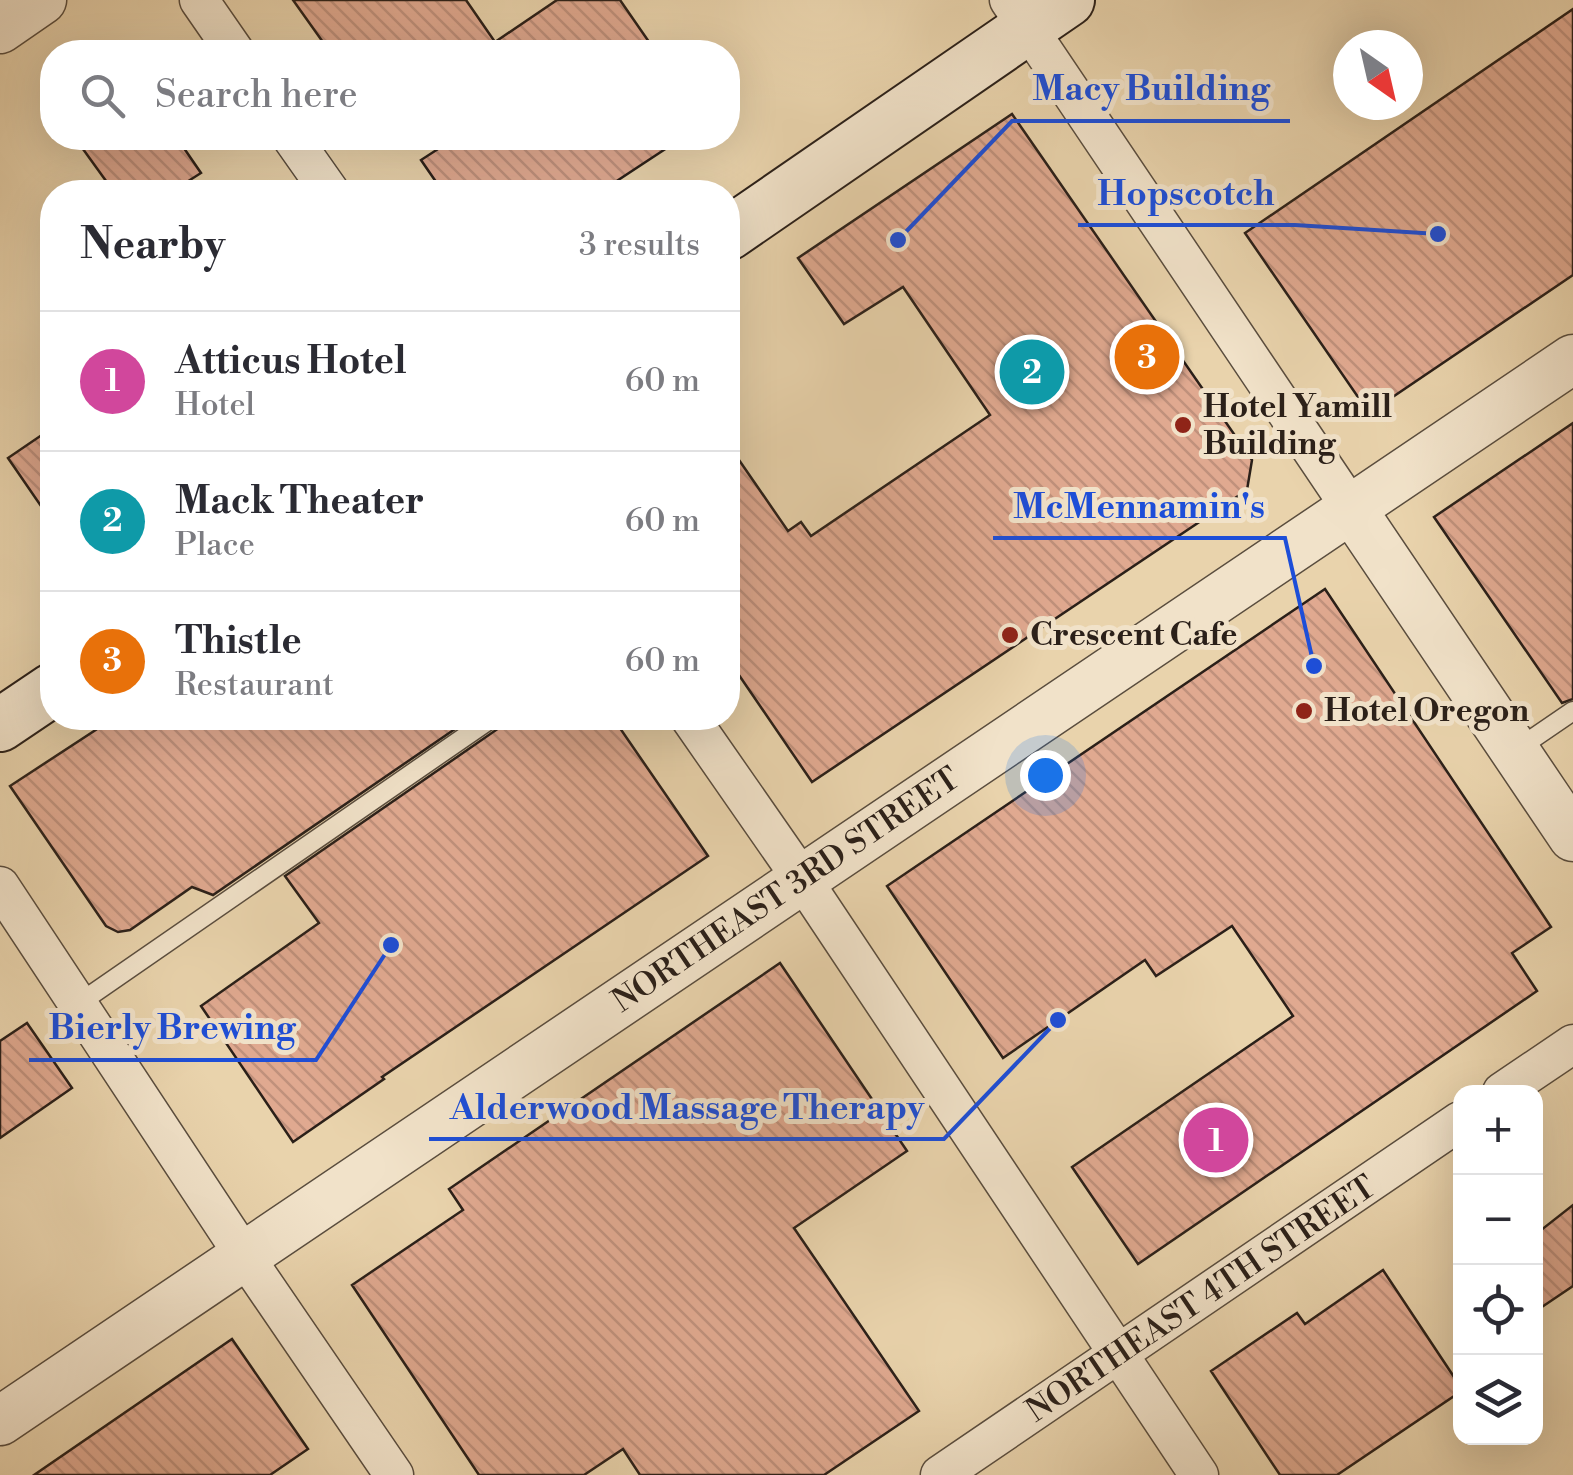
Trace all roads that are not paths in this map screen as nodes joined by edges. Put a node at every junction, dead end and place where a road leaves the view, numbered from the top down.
1 (42, 0) edge
2 (199, 0) edge
3 (1034, 9) edge
4 (0, 29) edge
5 (227, 40) edge
6 (300, 150) edge
7 (322, 180) edge
8 (740, 225) edge
9 (1573, 359) edge
10 (1351, 508) junction
11 (40, 698) edge
12 (1573, 711) edge
13 (0, 725) edge
14 (475, 730) edge
15 (698, 730) edge
16 (1515, 751) junction
17 (1573, 837) edge
18 (802, 879) junction
19 (0, 886) edge
20 (78, 1004) junction
21 (1573, 1044) edge
22 (1512, 1085) edge
23 (1453, 1126) edge
24 (245, 1257) junction
25 (1117, 1356) junction
26 (0, 1421) edge
27 (394, 1475) edge
28 (940, 1475) edge
29 (1199, 1475) edge

1 - 4 street
2 - 5 street
3 - 8 main road
3 - 10 street
6 - 7 street
9 - 10 street, NORTHEAST 3RD STREET
10 - 16 street
10 - 18 street, NORTHEAST 3RD STREET
11 - 13 main road
12 - 16 lane
14 - 20 lane
15 - 18 street
16 - 17 street
18 - 24 street, NORTHEAST 3RD STREET
18 - 25 street
19 - 20 street
20 - 24 street
21 - 22 street
23 - 25 street, NORTHEAST 4TH STREET
24 - 26 street, NORTHEAST 3RD STREET
24 - 27 street
25 - 28 street, NORTHEAST 4TH STREET
25 - 29 street

